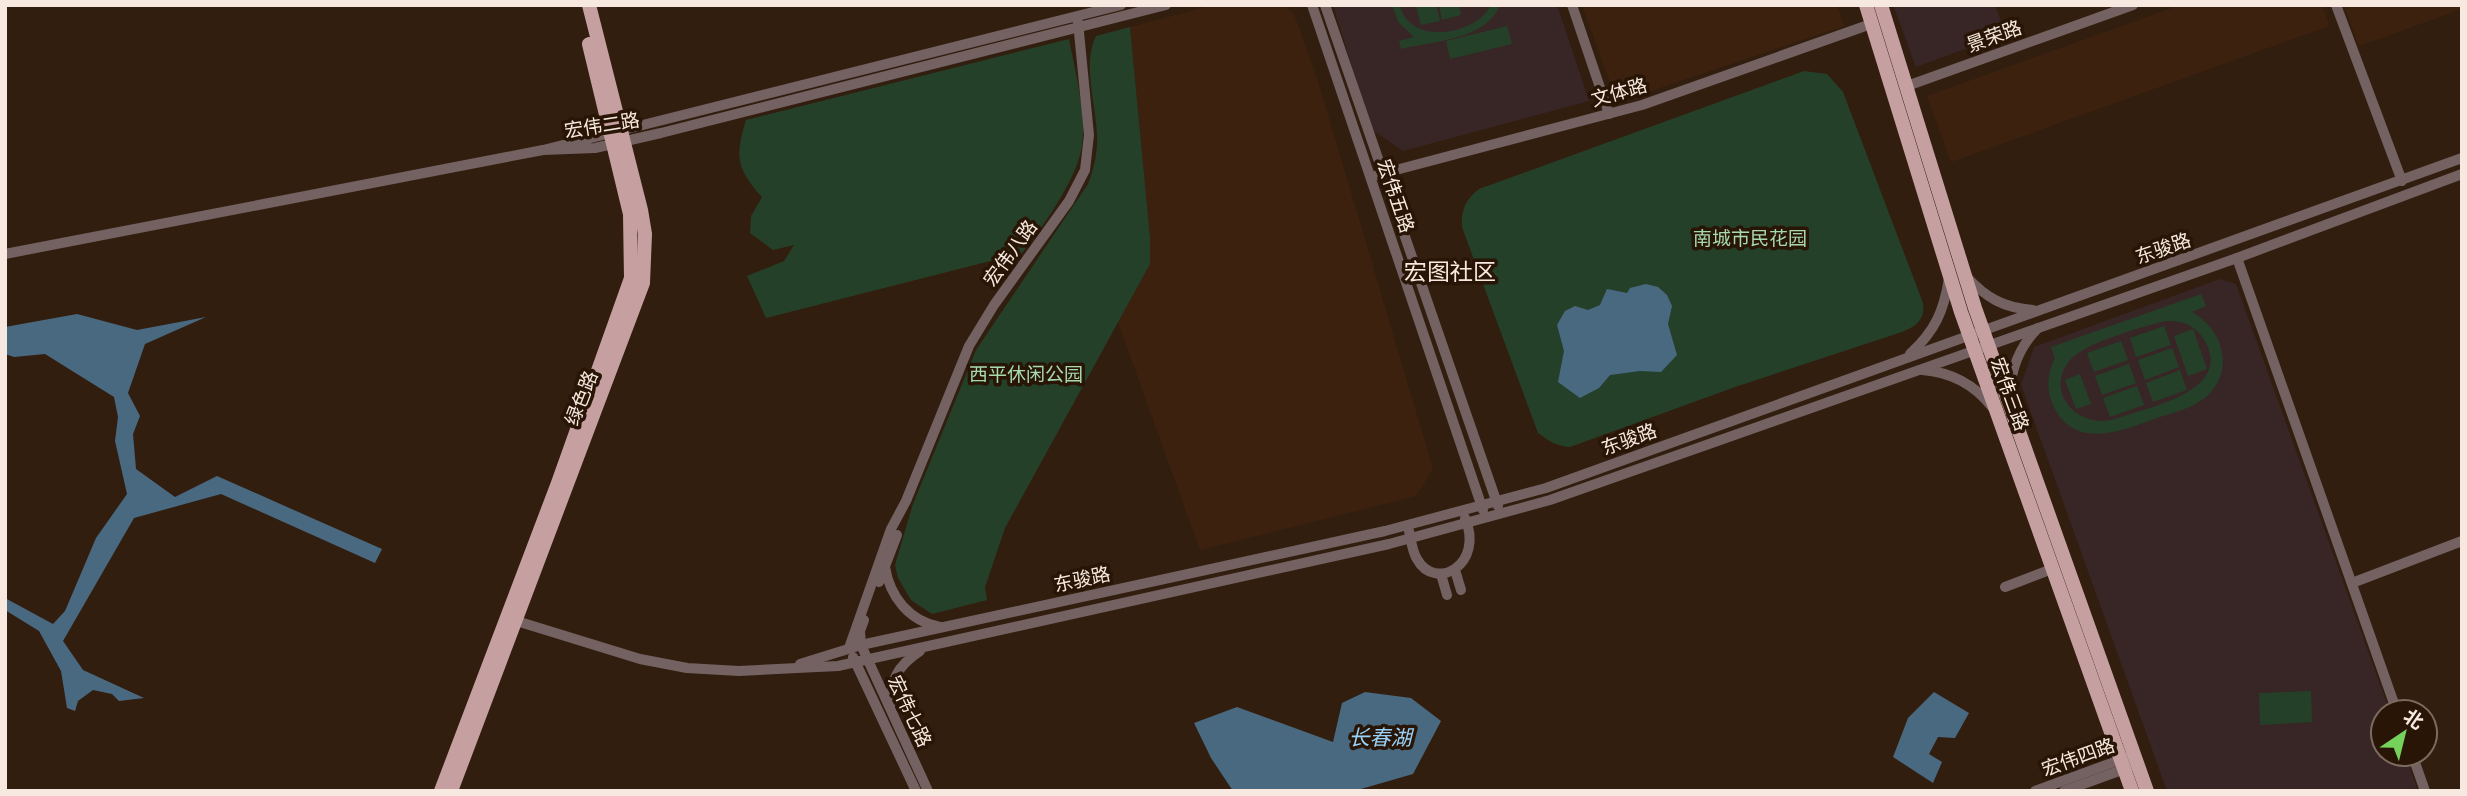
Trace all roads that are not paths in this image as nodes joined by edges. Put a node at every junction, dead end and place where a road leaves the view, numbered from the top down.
1 (580, 5) edge
2 (589, 5) edge
3 (1121, 5) edge
4 (1166, 5) edge
5 (1312, 5) edge
6 (1325, 5) edge
7 (1573, 5) edge
8 (1866, 5) edge
9 (1881, 5) edge
10 (2133, 5) edge
11 (2336, 5) edge
12 (1097, 17) junction
13 (1079, 22) junction
14 (1871, 24) junction
15 (1907, 86) junction
16 (1609, 114) junction
17 (617, 137) junction
18 (2462, 158) edge
19 (2462, 174) edge
20 (1376, 175) junction
21 (2402, 181) junction
22 (5, 254) edge
23 (2236, 258) junction
24 (1949, 275) junction
25 (1965, 275) junction
26 (2040, 310) junction
27 (2043, 324) junction
28 (1986, 337) junction
29 (1971, 342) junction
30 (1906, 358) junction
31 (1916, 370) junction
32 (2009, 401) junction
33 (1995, 411) junction
34 (906, 501) junction
35 (1496, 501) junction
36 (1481, 505) junction
37 (1462, 510) junction
38 (1500, 514) junction
39 (1485, 518) junction
40 (1467, 523) junction
41 (1407, 525) junction
42 (1410, 538) junction
43 (2462, 541) edge
44 (885, 567) junction
45 (2052, 569) junction
46 (1455, 570) junction
47 (1441, 574) junction
48 (2352, 583) junction
49 (2005, 587) dead end
50 (1461, 590) dead end
51 (1447, 595) dead end
52 (512, 620) junction
53 (943, 627) junction
54 (861, 646) junction
55 (925, 648) junction
56 (849, 649) junction
57 (867, 660) junction
58 (855, 663) junction
59 (783, 668) junction
60 (2393, 698) edge
61 (890, 710) junction
62 (2129, 762) junction
63 (2417, 768) edge
64 (441, 791) edge
65 (451, 791) edge
66 (916, 791) edge
67 (928, 791) edge
68 (2035, 791) edge
69 (2064, 791) edge
70 (2132, 791) edge
71 (2147, 791) edge
72 (2425, 791) edge

1 - 17 main road, 绿色路
2 - 17 main road, 绿色路
3 - 12 street
4 - 12 street
5 - 20 street, 宏伟五路
6 - 20 street, 宏伟五路
7 - 16 street
8 - 14 main road, 宏伟三路
9 - 15 main road, 宏伟三路
10 - 15 street, 景荣路
11 - 21 street
12 - 13 street, 宏伟二路
13 - 17 street, 宏伟二路
13 - 34 street, 宏伟八路
14 - 16 street, 文体路
14 - 24 main road, 宏伟三路
15 - 25 main road, 宏伟三路
16 - 20 street, 文体路
17 - 22 street, 宏伟二路
17 - 52 main road, 绿色路
18 - 21 street, 东骏路
19 - 23 street, 东骏路
20 - 35 street, 宏伟五路
20 - 36 street, 宏伟五路
21 - 26 street, 东骏路
23 - 27 street, 东骏路
23 - 48 street
24 - 29 main road, 宏伟三路
24 - 30 street
25 - 26 street
25 - 28 main road, 宏伟三路
26 - 28 street, 东骏路
27 - 28 street, 东骏路
27 - 32 street
28 - 29 street, 东骏路
28 - 32 main road, 宏伟三路
29 - 30 street, 东骏路
29 - 31 street, 东骏路
29 - 33 main road, 宏伟三路
30 - 35 street, 东骏路
31 - 33 street
31 - 38 street, 东骏路
32 - 62 main road, 宏伟三路
33 - 45 main road, 宏伟三路
34 - 44 street, 宏伟八路
34 - 56 street, 宏伟八路
35 - 36 street, 东骏路
35 - 38 street
36 - 37 street, 东骏路
36 - 39 street, 宏伟五路
37 - 40 street
37 - 41 street, 东骏路
38 - 39 street, 东骏路
39 - 40 street, 东骏路
40 - 42 street, 东骏路
40 - 46 street
41 - 42 street
41 - 53 street, 东骏路
42 - 47 street
42 - 55 street, 东骏路
43 - 48 street
44 - 53 street
44 - 54 street, 宏伟八路
45 - 49 street
45 - 62 main road, 宏伟三路
46 - 47 street
46 - 50 street
47 - 51 street
48 - 60 street
52 - 59 street, 东骏路
52 - 64 main road, 绿色路
52 - 65 main road, 绿色路
53 - 54 street, 东骏路
54 - 56 street, 东骏路
54 - 57 street, 宏伟七路
55 - 57 street, 东骏路
55 - 61 street
56 - 58 street, 宏伟七路
56 - 59 street, 东骏路
57 - 58 street, 东骏路
57 - 61 street, 宏伟七路
58 - 59 street, 东骏路
58 - 66 street, 宏伟七路
61 - 67 street, 宏伟七路
62 - 68 street, 宏伟四路
62 - 69 street, 宏伟四路
62 - 70 main road, 宏伟三路
62 - 71 main road, 宏伟三路
63 - 72 street

